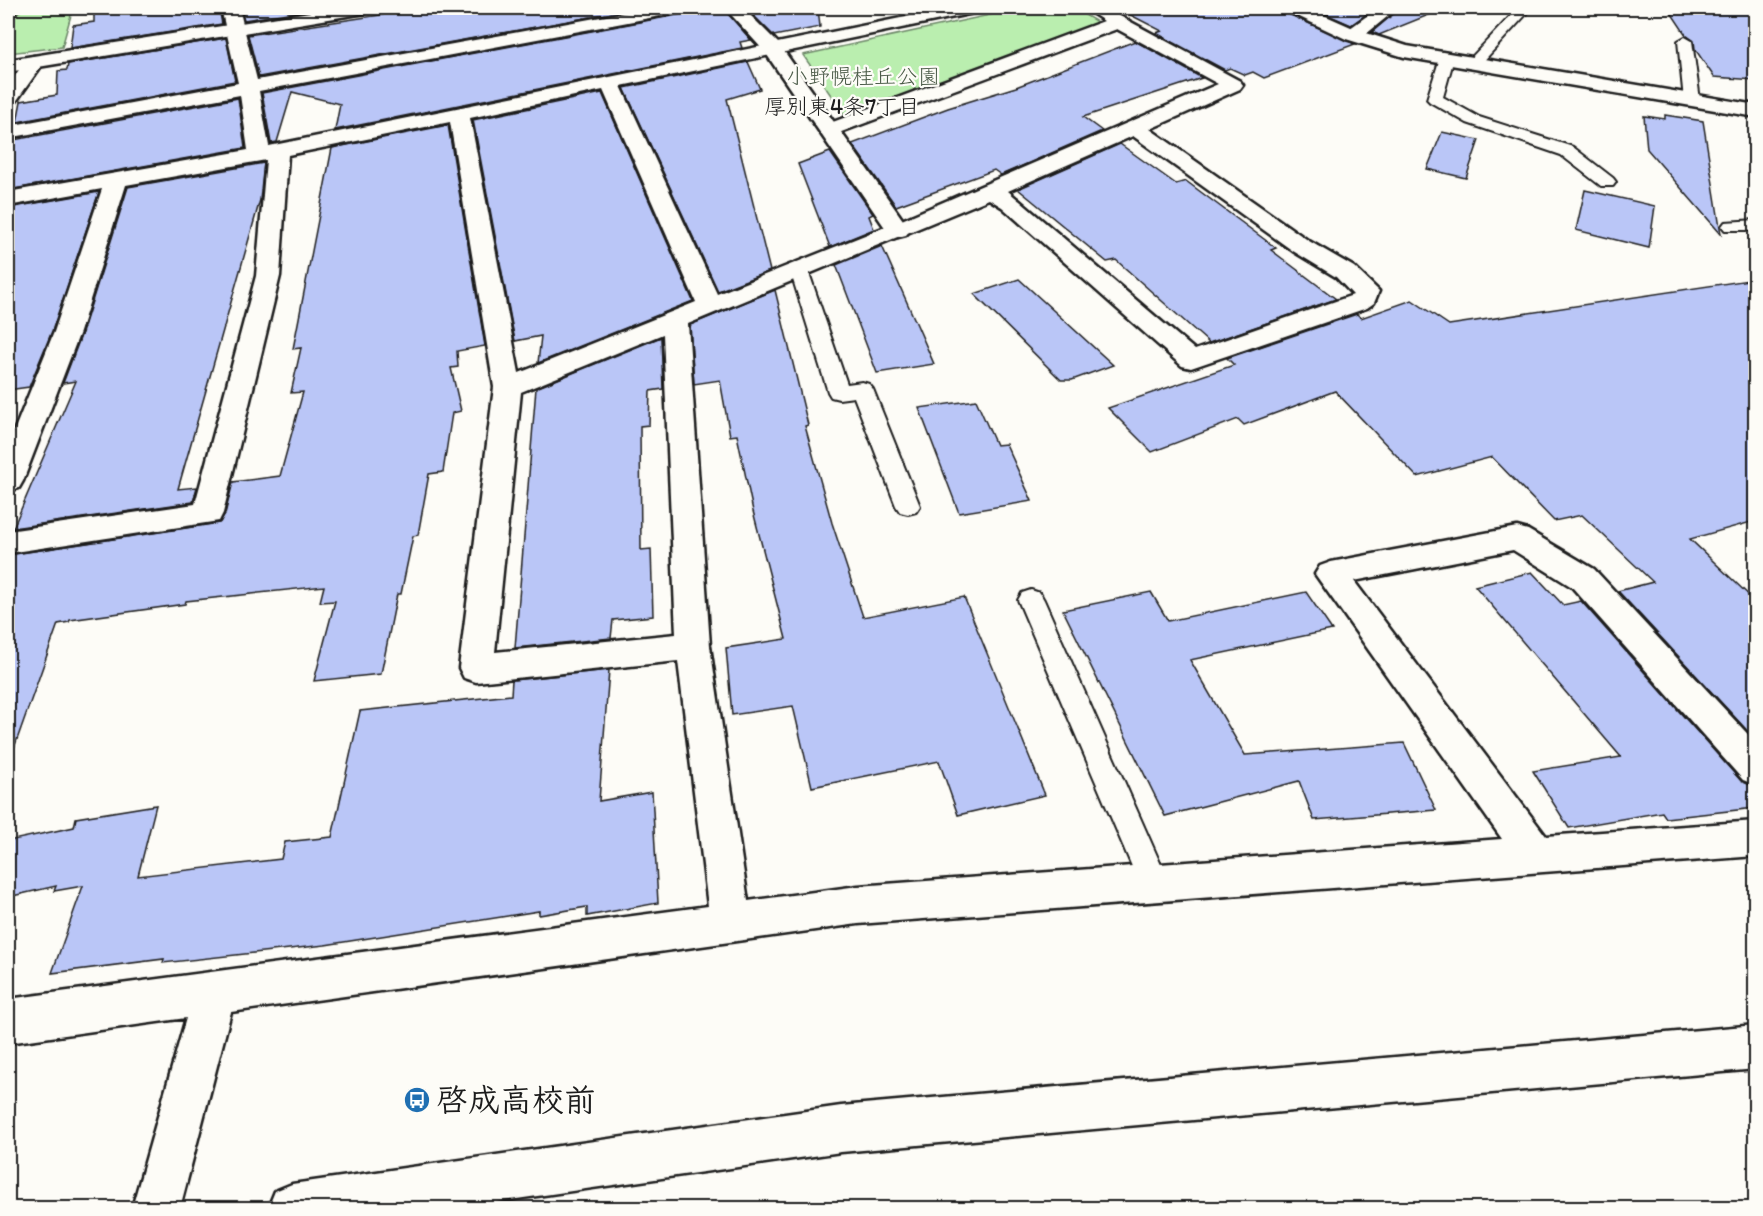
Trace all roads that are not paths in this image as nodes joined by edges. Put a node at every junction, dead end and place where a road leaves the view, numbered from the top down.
1 (230, 8) edge
2 (365, 8) edge
3 (676, 8) edge
4 (734, 8) edge
5 (974, 8) edge
6 (1093, 8) edge
7 (1295, 8) edge
8 (1389, 8) edge
9 (1525, 8) edge
10 (1119, 22) junction
11 (237, 30) junction
12 (1353, 35) junction
13 (1684, 41) dead end
14 (772, 48) junction
15 (1447, 58) junction
16 (34, 62) junction
17 (1474, 63) junction
18 (8, 66) edge
19 (609, 82) junction
20 (249, 88) junction
21 (8, 99) edge
22 (1692, 100) junction
23 (1755, 111) edge
24 (459, 115) junction
25 (1135, 128) junction
26 (829, 130) junction
27 (8, 132) edge
28 (269, 153) junction
29 (116, 182) junction
30 (1607, 182) dead end
31 (991, 190) junction
32 (8, 199) edge
33 (1755, 225) edge
34 (1731, 226) dead end
35 (898, 230) junction
36 (799, 270) junction
37 (710, 305) junction
38 (675, 320) junction
39 (508, 387) junction
40 (8, 481) edge
41 (908, 506) dead end
42 (8, 542) edge
43 (1031, 600) dead end
44 (693, 646) junction
45 (1755, 769) edge
46 (1755, 838) edge
47 (1536, 854) junction
48 (1154, 883) junction
49 (731, 924) junction
50 (215, 992) junction
51 (8, 1021) edge
52 (1755, 1047) edge
53 (156, 1209) edge
54 (292, 1209) edge

1 - 11 street
2 - 11 street
3 - 20 street
4 - 14 street
5 - 14 street
6 - 10 street
7 - 12 street
8 - 12 street
9 - 17 lane
10 - 25 street
10 - 26 street
11 - 16 street
11 - 20 street
12 - 15 street
13 - 22 lane
14 - 19 street
14 - 26 street
15 - 17 street
15 - 30 lane
16 - 18 street
16 - 21 street
17 - 22 street
19 - 24 street
19 - 37 street
20 - 27 street
20 - 28 street
22 - 23 street
24 - 28 street
24 - 39 street
25 - 31 street
25 - 31 street
26 - 35 street
28 - 29 street
28 - 42 street
29 - 32 street
29 - 40 street
31 - 35 street
33 - 34 lane
35 - 36 street
36 - 37 street
36 - 41 lane
37 - 38 street
38 - 39 street
38 - 44 street
39 - 44 street
43 - 48 lane
44 - 49 street
45 - 47 street
46 - 47 street
47 - 48 street
48 - 49 street
49 - 50 street
50 - 51 street
50 - 53 street
52 - 54 street

